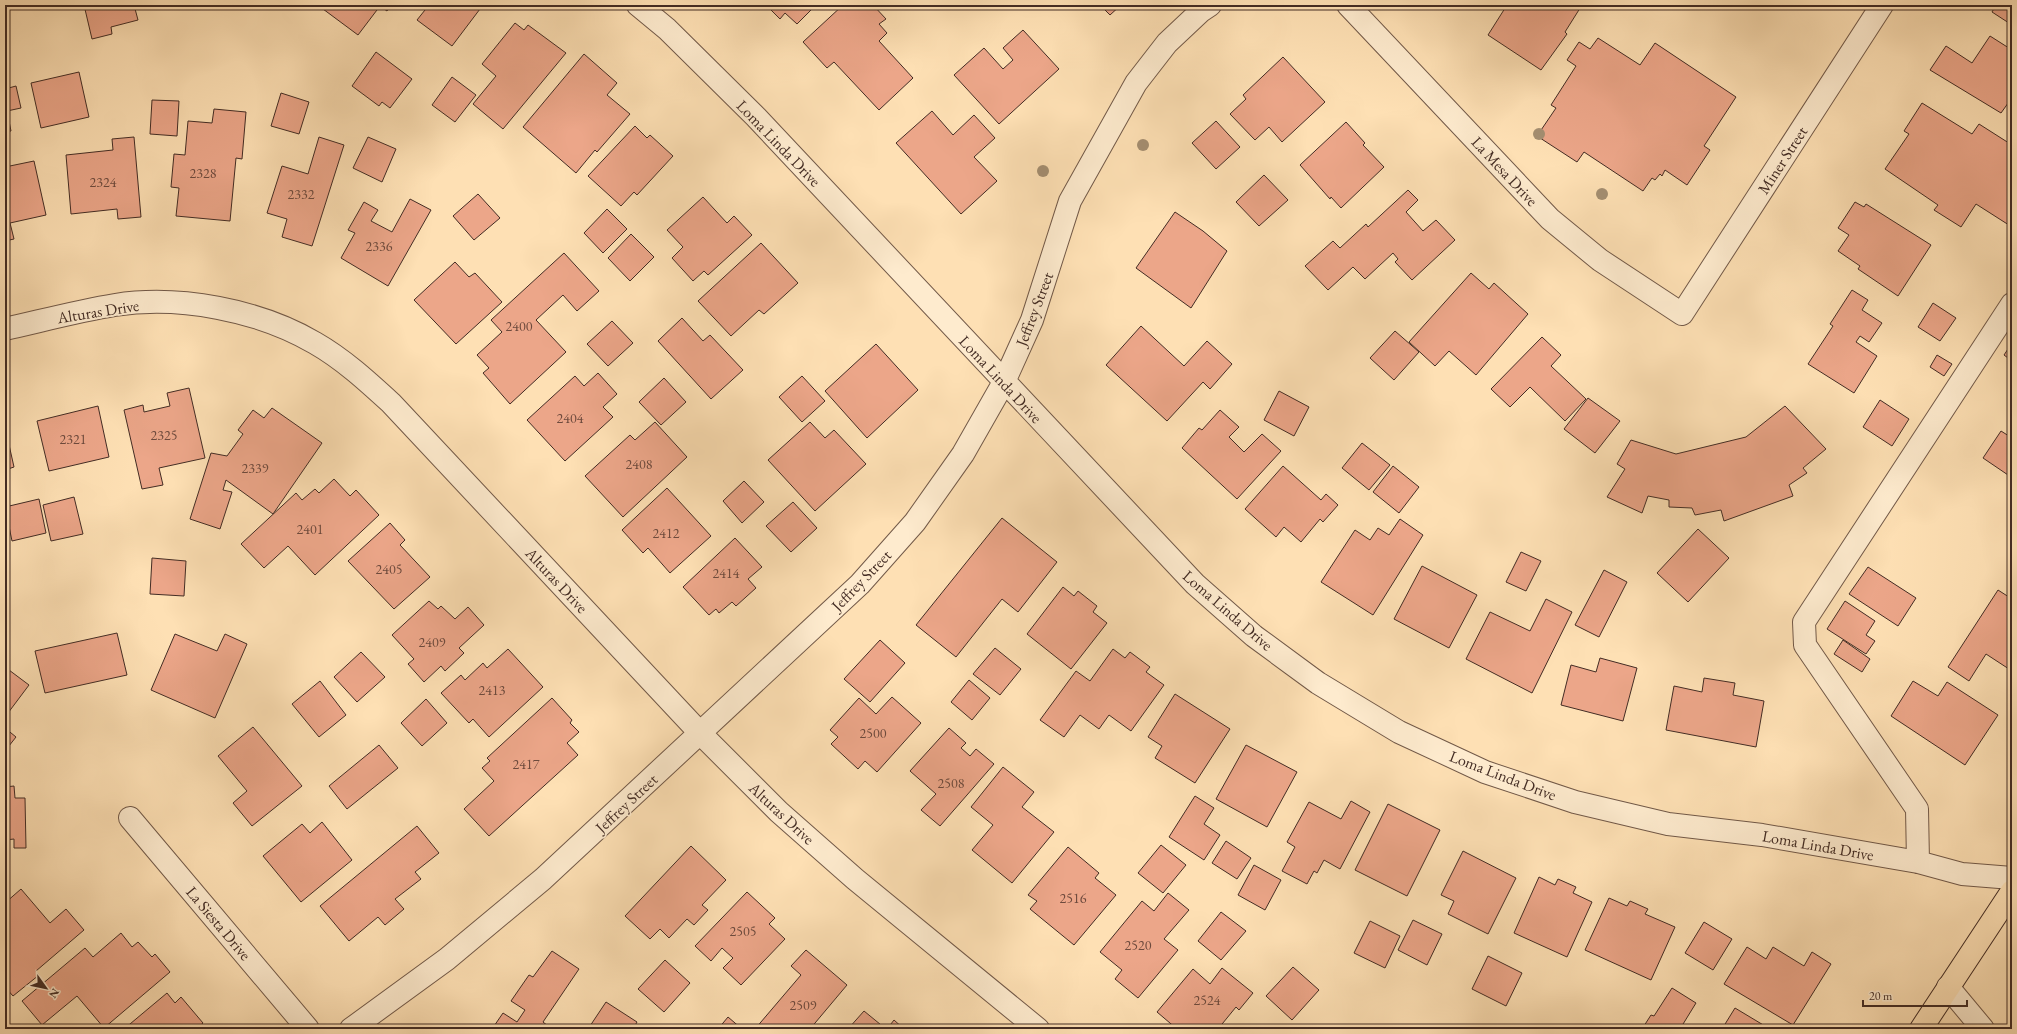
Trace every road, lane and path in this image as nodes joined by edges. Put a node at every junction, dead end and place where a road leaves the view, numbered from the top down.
1 (638, 5) edge
2 (1210, 5) edge
3 (1348, 5) edge
4 (1882, 5) edge
5 (2012, 304) edge
6 (1682, 314) joint
7 (5, 329) edge
8 (1004, 382) junction
9 (701, 734) junction
10 (130, 818) dead end
11 (1918, 862) junction
12 (2012, 878) edge
13 (2012, 891) edge
14 (1948, 987) junction
15 (308, 1029) edge
16 (351, 1029) edge
17 (1038, 1029) edge
18 (1921, 1029) edge
19 (1983, 1029) edge

1 - 8 street, Loma Linda Drive
2 - 8 street, Jeffrey Street
3 - 6 street, La Mesa Drive
4 - 6 street, Miner Street
5 - 11 street
7 - 9 street, Alturas Drive
8 - 9 street, Jeffrey Street
8 - 11 street, Loma Linda Drive
9 - 16 street, Jeffrey Street
9 - 17 street, Alturas Drive
10 - 15 street, La Siesta Drive
11 - 12 street, Loma Linda Drive
13 - 14 main road
14 - 18 main road
14 - 19 street

